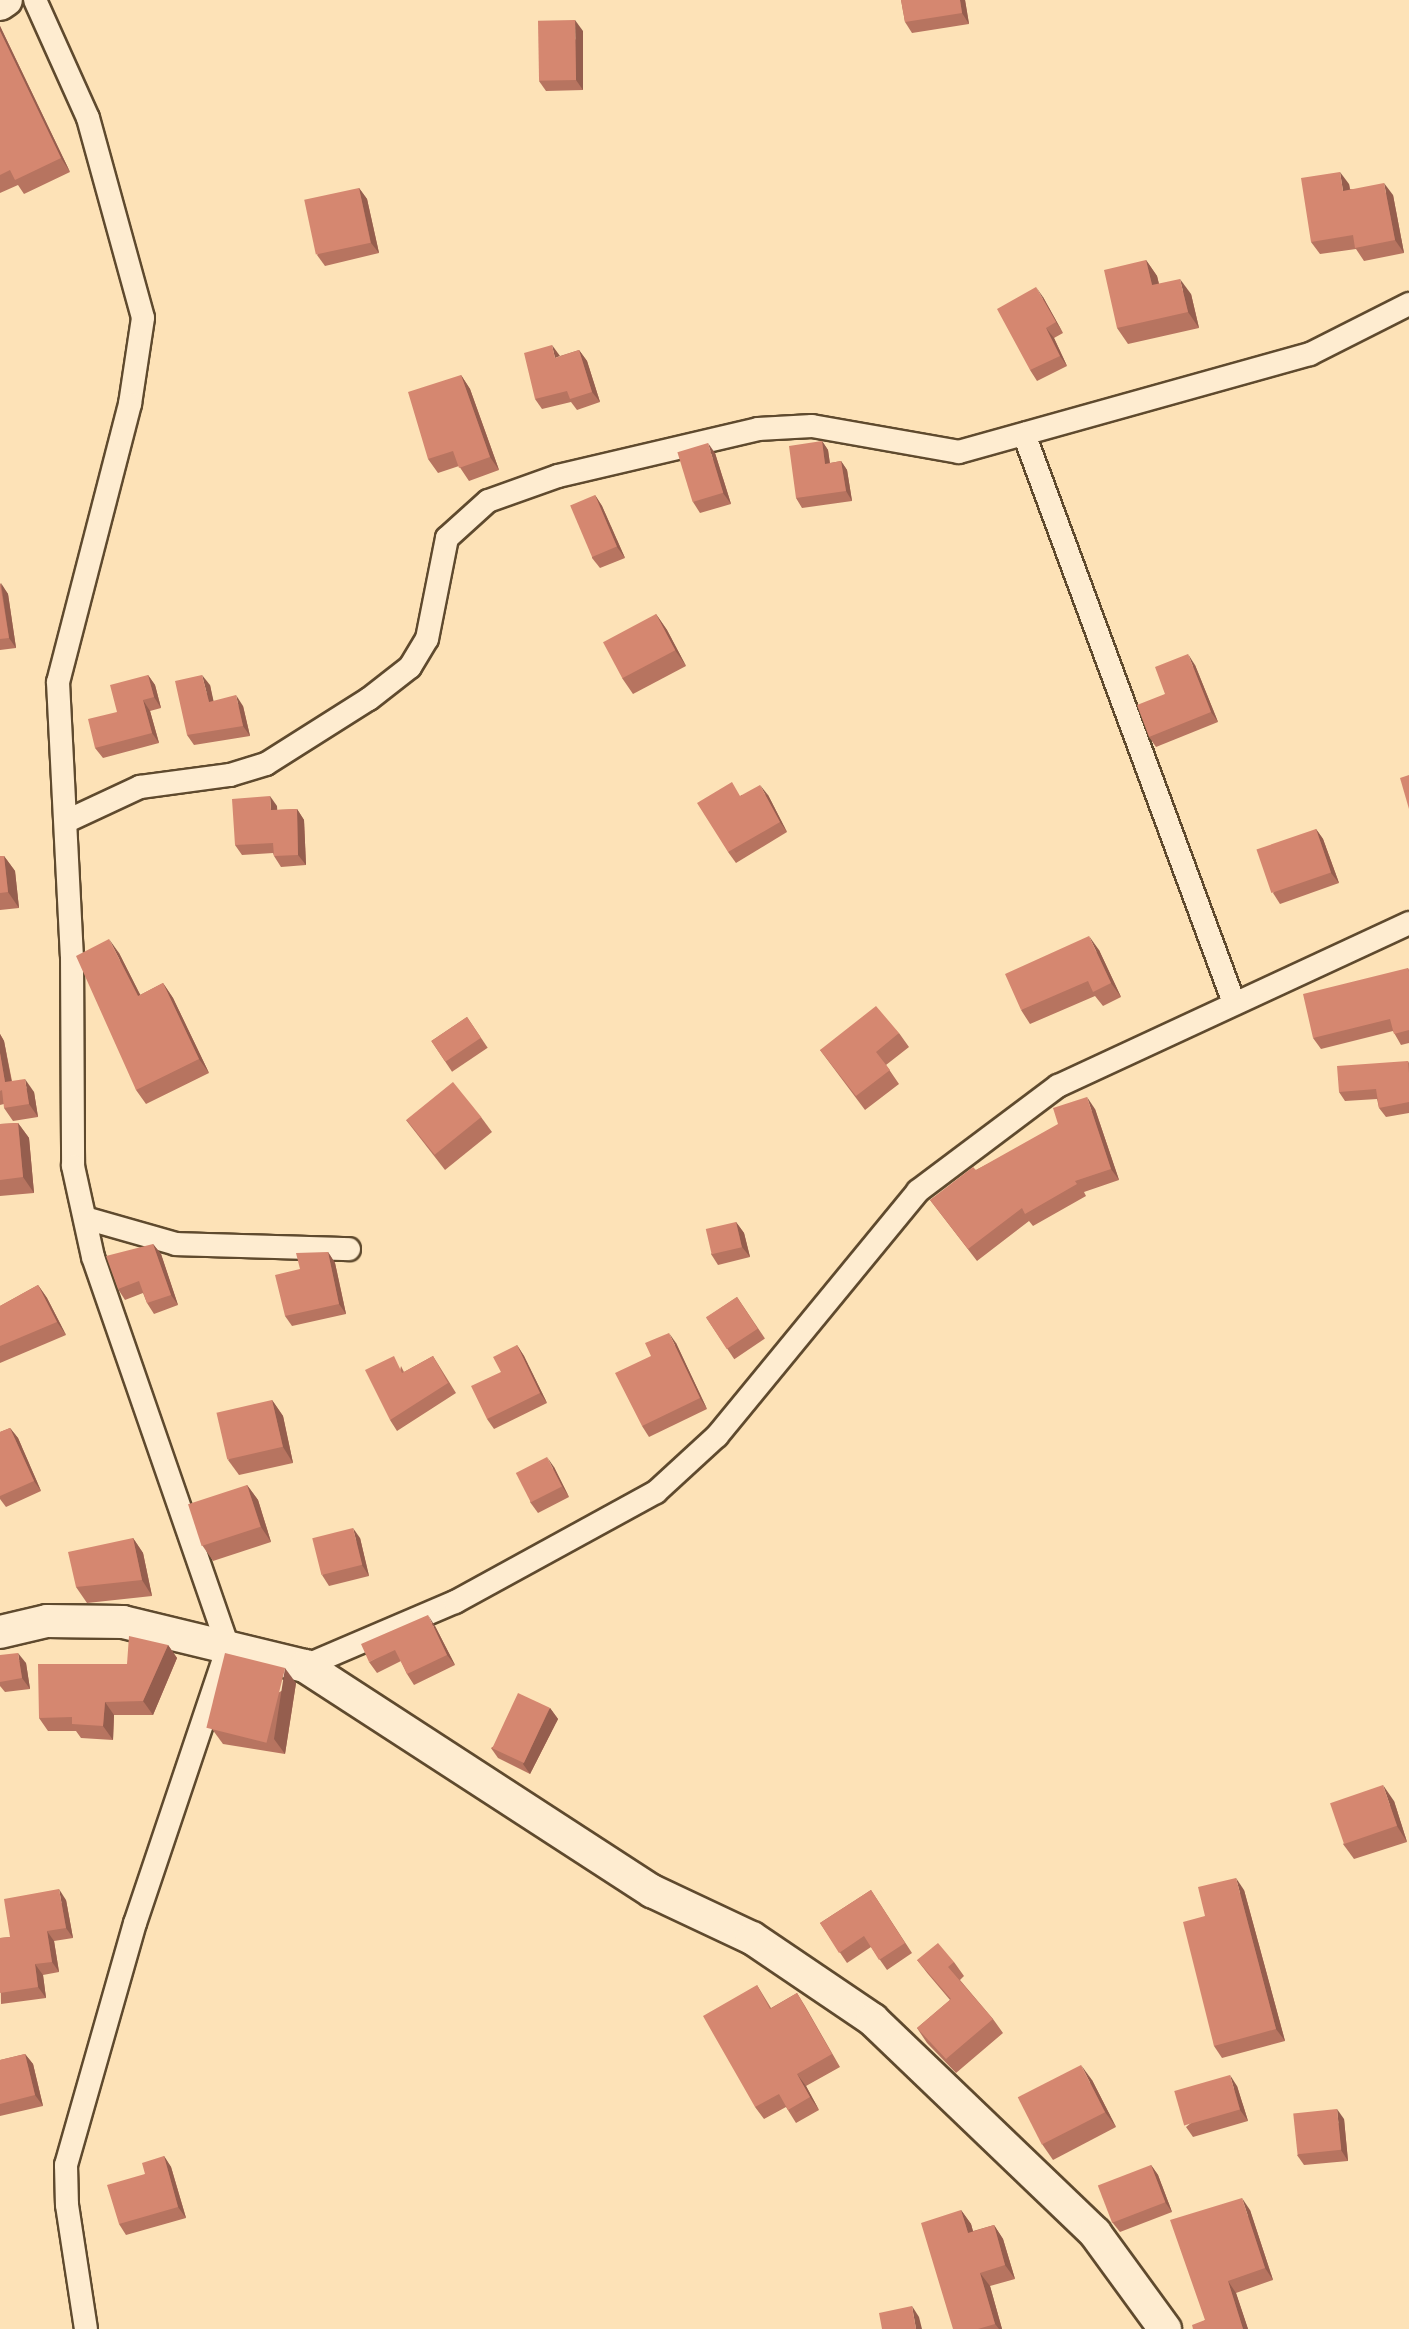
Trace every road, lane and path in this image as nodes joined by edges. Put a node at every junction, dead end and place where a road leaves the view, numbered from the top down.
1 (6, 0) edge
2 (35, 0) edge
3 (0, 4) edge
4 (1409, 304) edge
5 (1024, 434) junction
6 (67, 821) junction
7 (1409, 923) edge
8 (1234, 1003) junction
9 (85, 1218) junction
10 (349, 1249) dead end
11 (0, 1632) edge
12 (228, 1647) junction
13 (305, 1666) junction
14 (86, 2329) edge
15 (1165, 2329) edge

1 - 3 street
2 - 6 street
4 - 5 street
5 - 6 street
5 - 8 street
6 - 9 street
7 - 8 street
8 - 13 street
9 - 10 street
9 - 12 street
11 - 12 street
12 - 13 street
12 - 14 street
13 - 15 street

